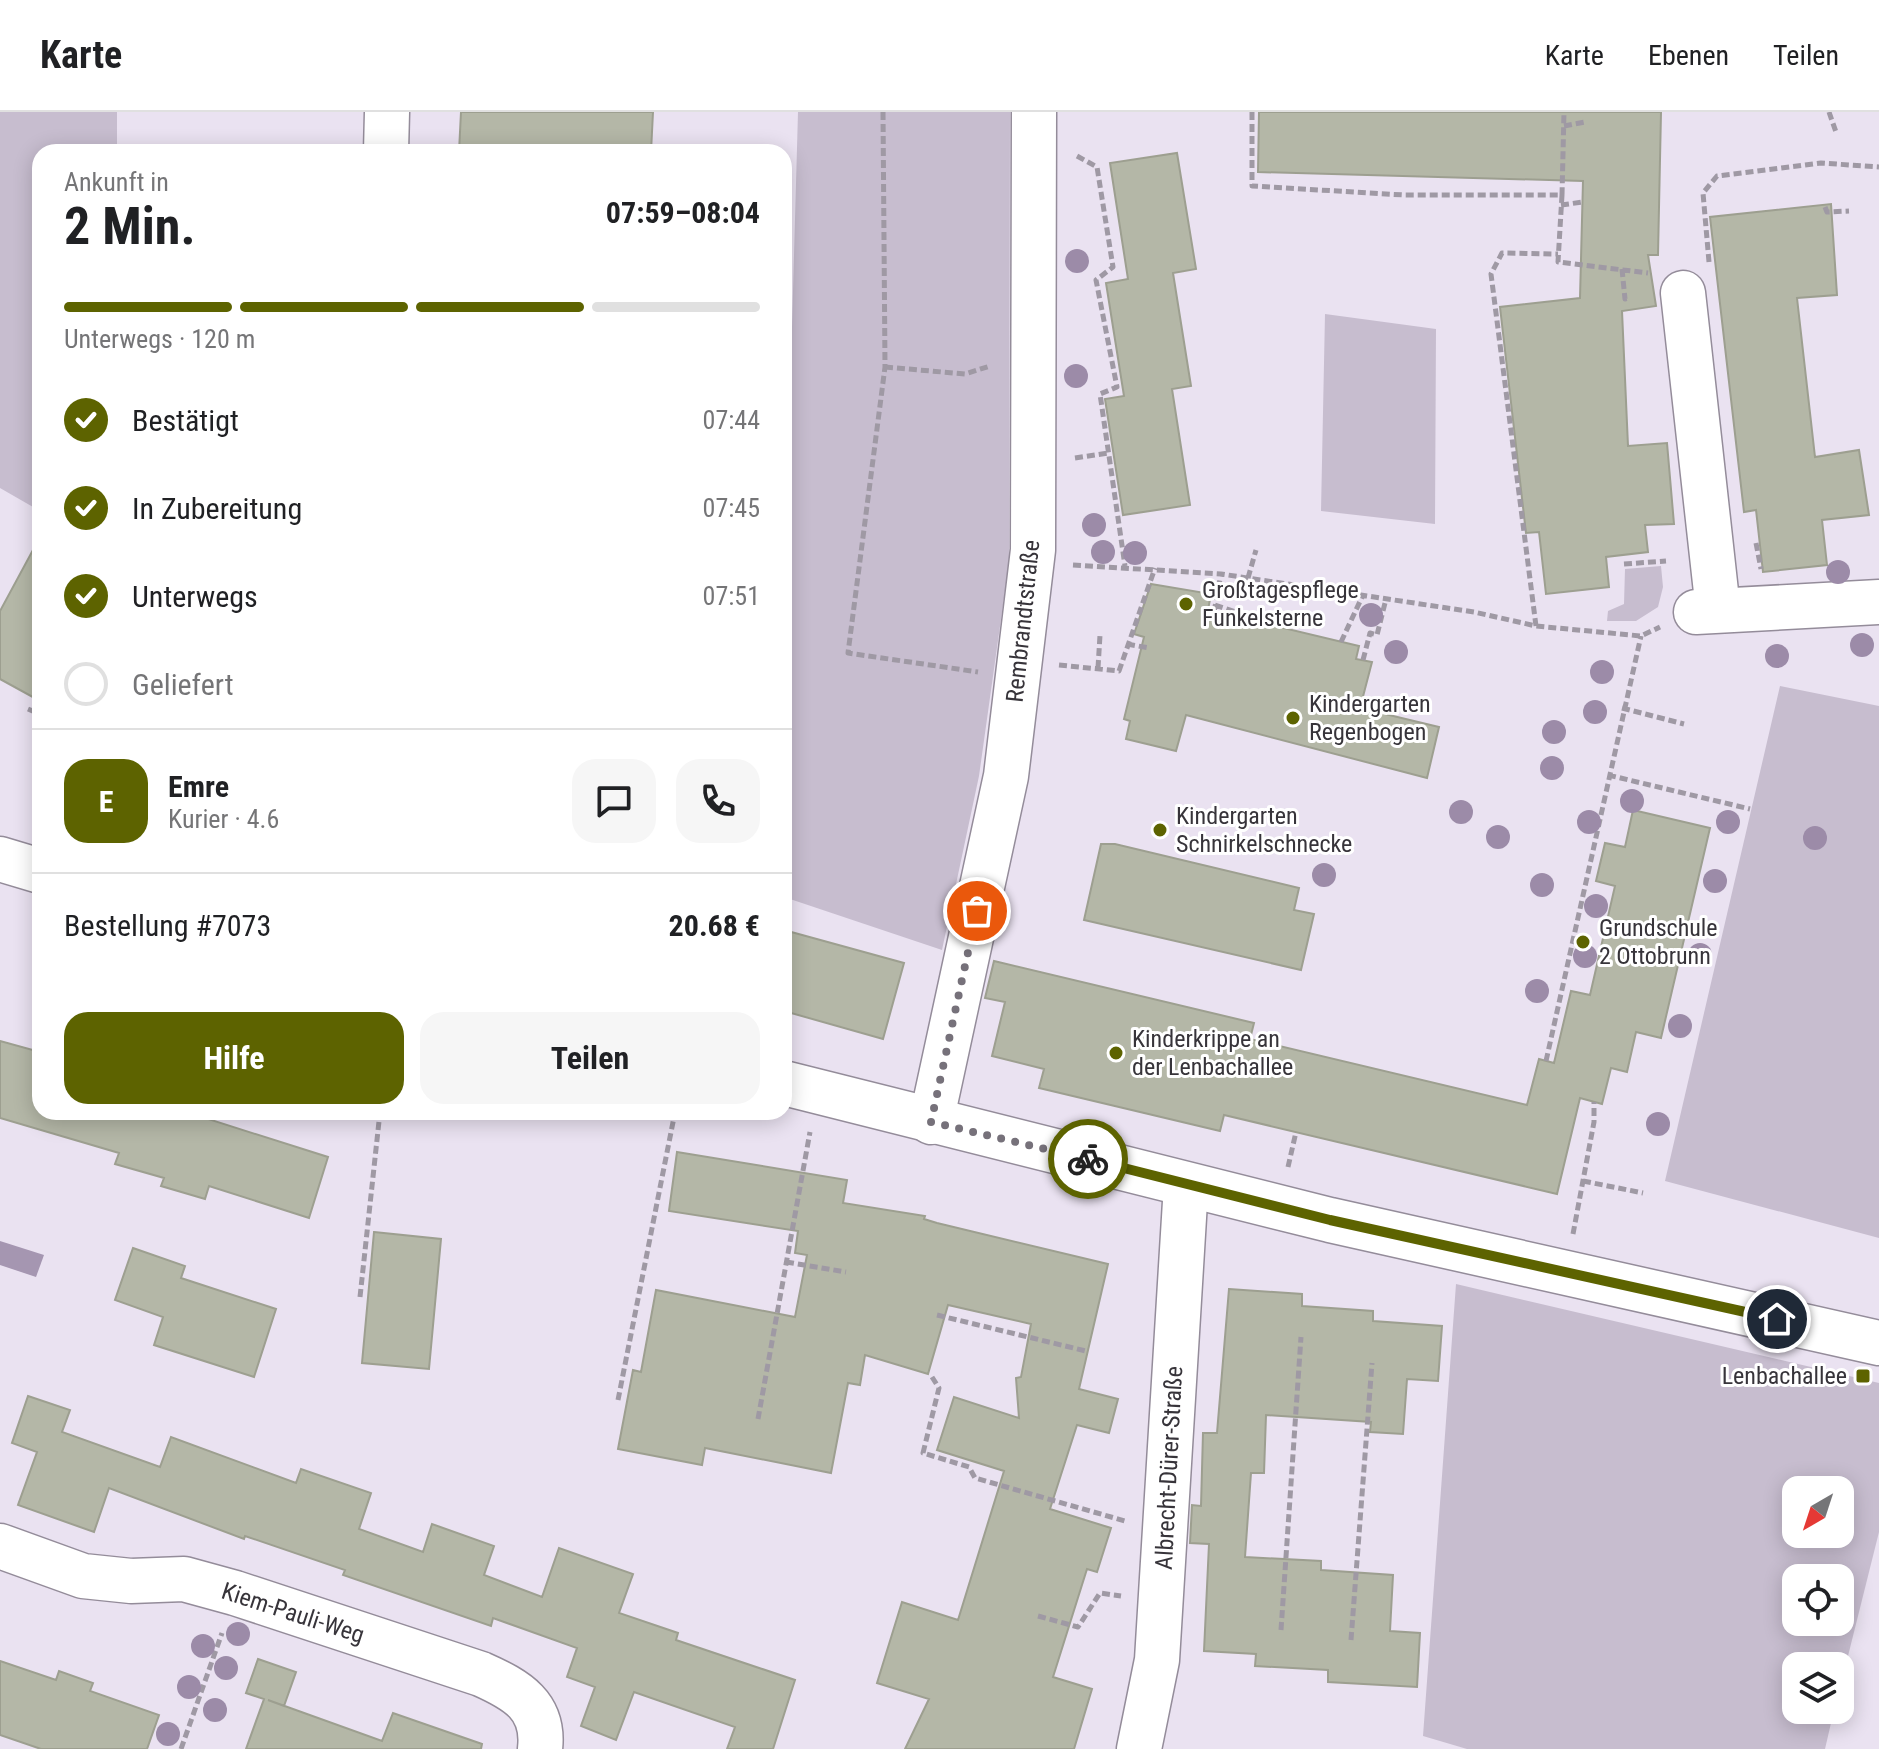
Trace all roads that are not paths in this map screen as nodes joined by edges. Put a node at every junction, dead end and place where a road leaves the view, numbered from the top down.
1 (387, 112) edge
2 (1034, 132) edge
3 (386, 144) edge
4 (1682, 281) road end
5 (1879, 602) edge
6 (0, 859) edge
7 (32, 869) edge
8 (800, 1088) edge
9 (931, 1122) junction
10 (1186, 1185) junction
11 (1879, 1343) edge
12 (0, 1546) edge
13 (540, 1749) edge
14 (1139, 1749) edge

1 - 3 street
2 - 9 street, Rembrandtstraße
4 - 5 street
6 - 7 street
8 - 9 street
9 - 10 street
10 - 11 street
10 - 14 street, Albrecht-Dürer-Straße
12 - 13 street, Kiem-Pauli-Weg

